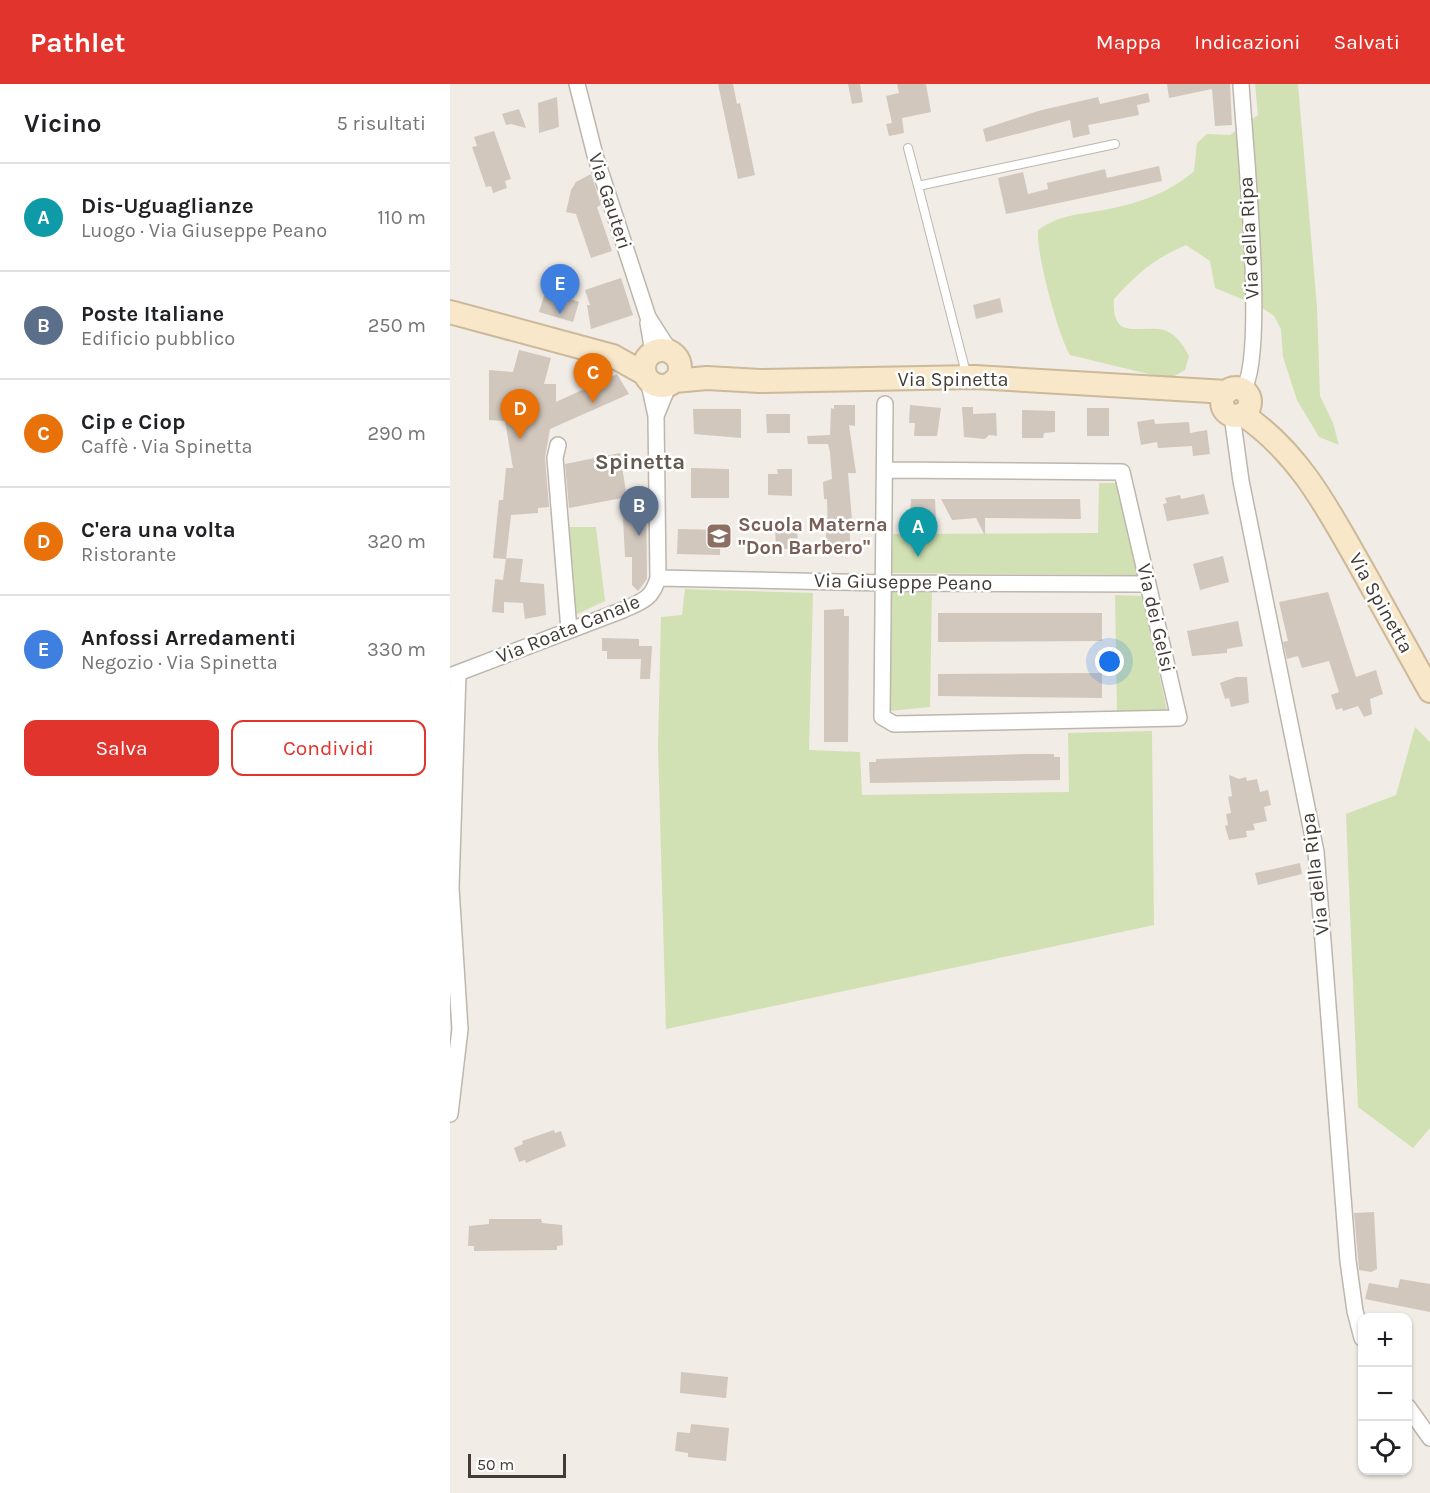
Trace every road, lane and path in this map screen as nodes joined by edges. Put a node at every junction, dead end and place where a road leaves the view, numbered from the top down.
1 (577, 84) edge
2 (1241, 84) edge
3 (1115, 144) dead end
4 (908, 148) dead end
5 (918, 186) junction
6 (450, 312) edge
7 (661, 367) junction
8 (967, 378) junction
9 (1236, 403) junction
10 (885, 404) dead end
11 (656, 416) junction
12 (558, 445) dead end
13 (886, 470) junction
14 (658, 578) junction
15 (885, 583) junction
16 (1148, 584) junction
17 (569, 630) junction
18 (454, 674) edge
19 (1430, 691) edge
20 (450, 1114) edge
21 (1358, 1323) edge
22 (1412, 1414) edge
23 (1430, 1438) edge

1 - 7 street, Via Gauteri
2 - 9 street, Via della Ripa
3 - 5 lane
4 - 5 lane
5 - 8 lane
6 - 7 main road, Via Spinetta
7 - 8 main road, Via Spinetta
7 - 11 street, Via Roata Canale
7 - 11 street, Via Roata Canale
8 - 9 main road, Via Spinetta
9 - 19 main road, Via Spinetta
9 - 21 street, Via della Ripa
10 - 13 street
11 - 14 street, Via Roata Canale
12 - 17 street
13 - 15 street
13 - 16 street, Via dei Gelsi
14 - 15 street, Via Giuseppe Peano
14 - 17 street, Via Roata Canale
15 - 16 street, Via Giuseppe Peano
15 - 16 street, Via dei Gelsi
17 - 18 street, Via Roata Canale
18 - 20 street
22 - 23 street

